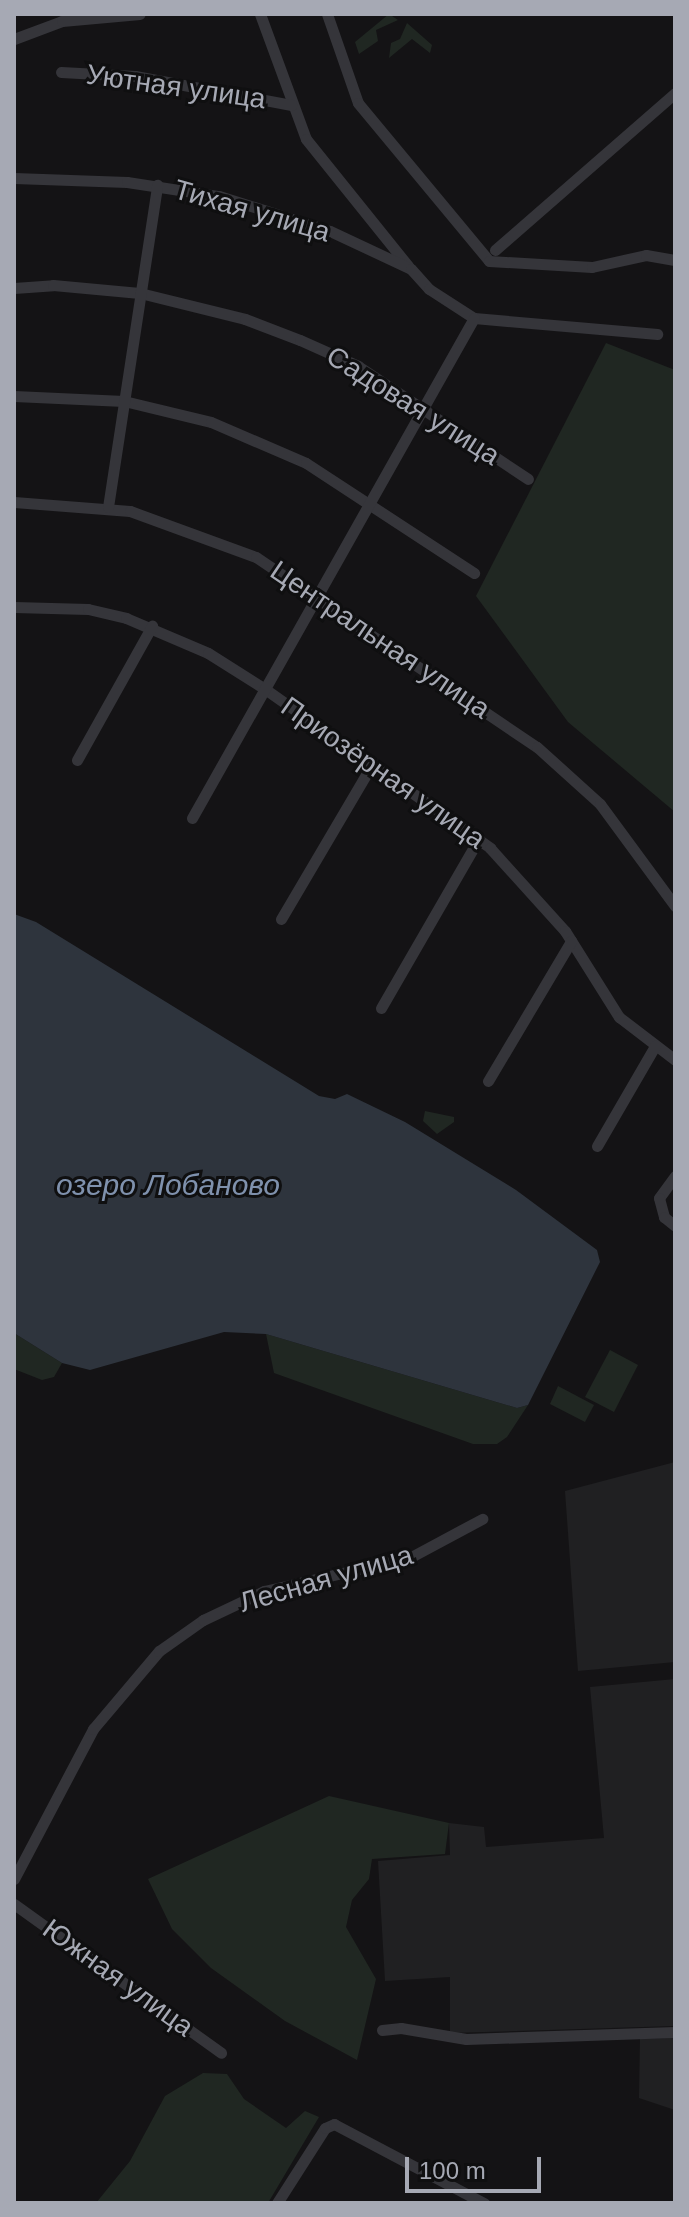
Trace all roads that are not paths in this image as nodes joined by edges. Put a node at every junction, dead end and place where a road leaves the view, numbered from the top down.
1 (140, 14) edge
2 (260, 14) edge
3 (327, 14) edge
4 (14, 39) edge
5 (61, 72) dead end
6 (675, 93) edge
7 (291, 105) junction
8 (14, 178) edge
9 (157, 185) junction
10 (495, 250) dead end
11 (675, 260) edge
12 (411, 269) junction
13 (14, 288) edge
14 (140, 293) junction
15 (474, 318) junction
16 (657, 334) dead end
17 (14, 396) edge
18 (124, 401) junction
19 (423, 408) junction
20 (528, 479) dead end
21 (14, 502) edge
22 (370, 502) junction
23 (108, 507) junction
24 (474, 573) dead end
25 (317, 596) junction
26 (14, 607) edge
27 (152, 626) junction
28 (265, 689) junction
29 (77, 760) dead end
30 (373, 763) junction
31 (192, 818) dead end
32 (479, 838) junction
33 (675, 906) edge
34 (281, 919) dead end
35 (571, 941) junction
36 (381, 1008) dead end
37 (655, 1046) junction
38 (675, 1060) edge
39 (488, 1081) dead end
40 (597, 1146) dead end
41 (675, 1176) edge
42 (675, 1226) edge
43 (482, 1519) dead end
44 (14, 1879) edge
45 (14, 1904) edge
46 (382, 2030) dead end
47 (675, 2032) edge
48 (221, 2053) dead end
49 (277, 2203) edge
50 (484, 2203) edge

1 - 4 street
2 - 7 street
3 - 11 street
5 - 7 street, Уютная улица
6 - 10 street
7 - 12 street
8 - 9 street, Тихая улица
9 - 12 street, Тихая улица
9 - 14 street
12 - 15 street, Тихая улица
13 - 14 street, Садовая улица
14 - 18 street
14 - 19 street, Садовая улица
15 - 16 street, Тихая улица
15 - 19 street
17 - 18 street
18 - 22 street
18 - 23 street
19 - 20 street, Садовая улица
19 - 22 street
21 - 23 street, Центральная улица
22 - 24 street
22 - 25 street
23 - 25 street, Центральная улица
25 - 28 street
25 - 33 street, Центральная улица
26 - 27 street, Приозёрная улица
27 - 28 street, Приозёрная улица
27 - 29 street
28 - 30 street, Приозёрная улица
28 - 31 street
30 - 32 street, Приозёрная улица
30 - 34 street
32 - 35 street, Приозёрная улица
32 - 36 street
35 - 37 street, Приозёрная улица
35 - 39 street
37 - 38 street, Приозёрная улица
37 - 40 street
41 - 42 street
43 - 44 street, Лесная улица
45 - 48 street, Южная улица
46 - 47 street
49 - 50 street

